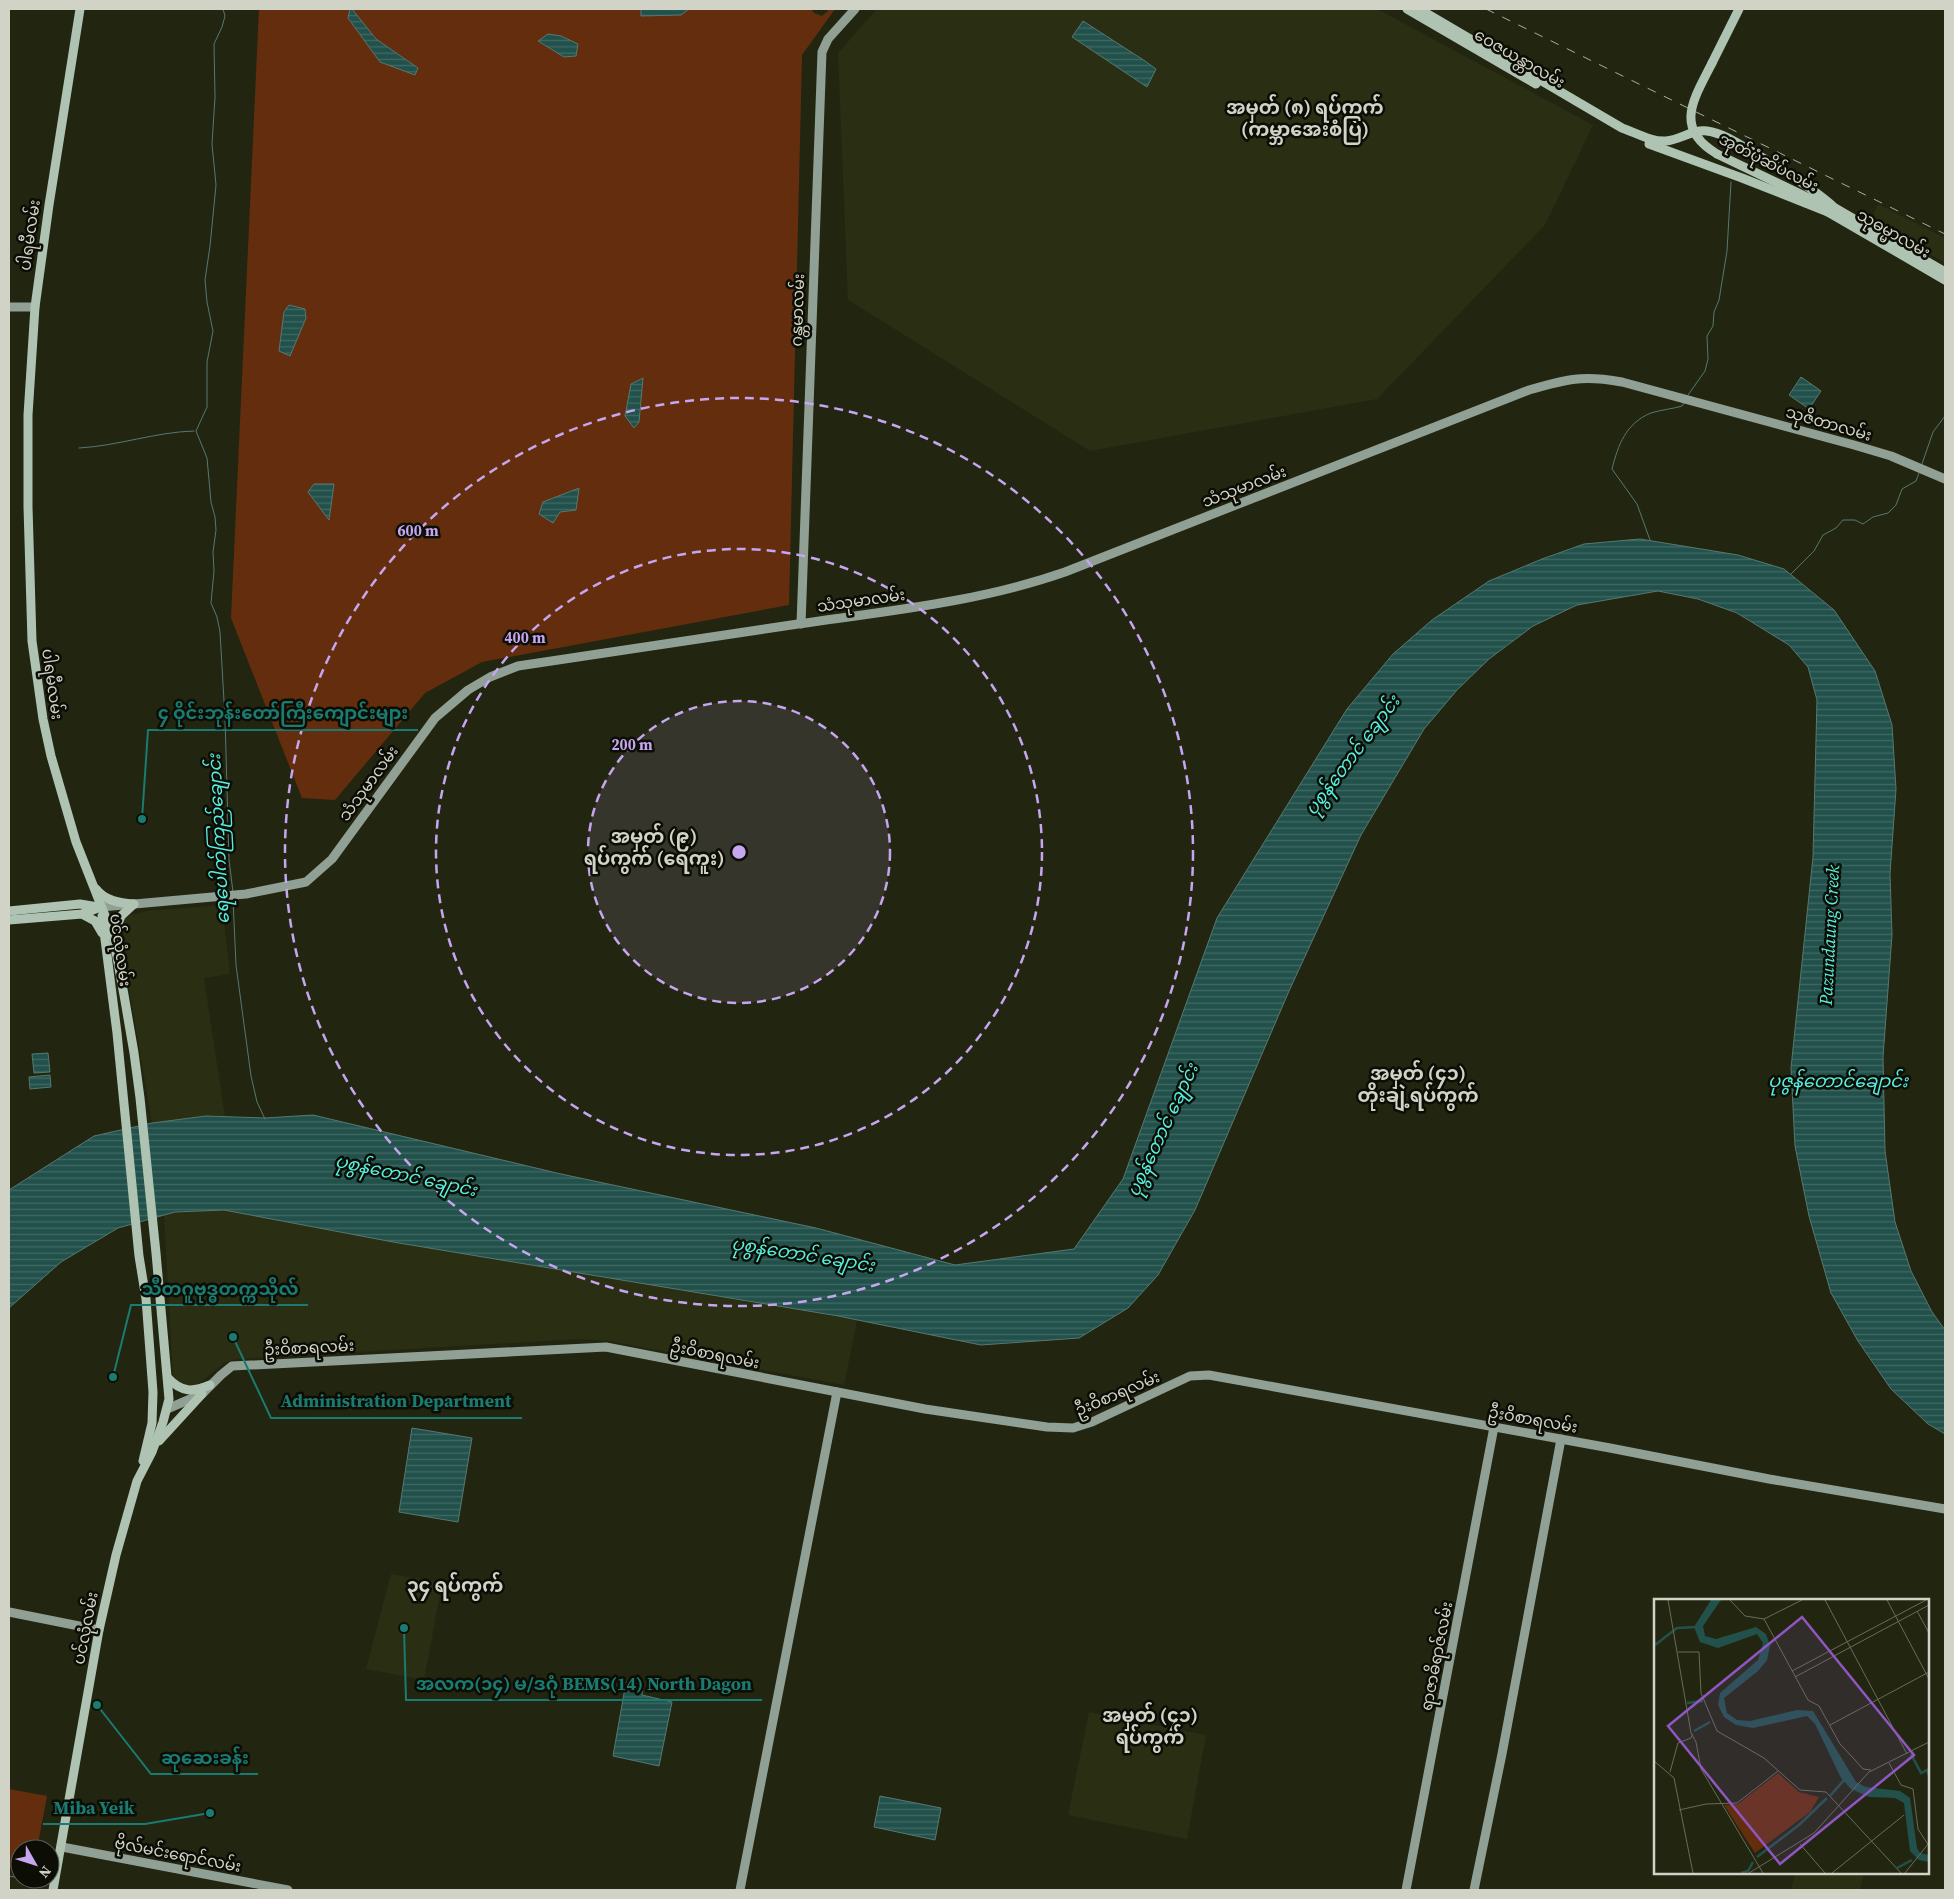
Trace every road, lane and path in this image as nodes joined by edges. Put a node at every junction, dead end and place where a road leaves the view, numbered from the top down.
1 (80, 9) edge
2 (855, 9) edge
3 (1406, 9) edge
4 (1419, 9) edge
5 (1739, 9) edge
6 (1621, 130) junction
7 (1818, 203) joint
8 (1832, 210) junction
9 (1945, 272) edge
10 (1945, 280) edge
11 (9, 307) edge
12 (35, 307) junction
13 (1693, 401) joint
14 (1945, 479) edge
15 (800, 624) junction
16 (90, 881) junction
17 (134, 904) junction
18 (101, 908) junction
19 (81, 909) junction
20 (9, 911) edge
21 (9, 920) edge
22 (108, 937) junction
23 (146, 1298) junction
24 (168, 1378) junction
25 (210, 1385) junction
26 (837, 1392) junction
27 (202, 1394) junction
28 (167, 1409) junction
29 (1495, 1427) junction
30 (150, 1438) junction
31 (1555, 1438) junction
32 (152, 1452) junction
33 (137, 1481) junction
34 (1945, 1510) edge
35 (9, 1612) edge
36 (99, 1630) junction
37 (62, 1847) junction
38 (53, 1890) edge
39 (288, 1890) edge
40 (740, 1890) edge
41 (1406, 1890) edge
42 (1474, 1890) edge

1 - 12 main road, ပါရမီလမ်း
2 - 15 main road, ဂန္တမာလမ်း
3 - 6 main road, ဝေဇယန္တာလမ်း
4 - 6 main road, ဝေဇယန္တာလမ်း
5 - 7 main road, အုတ်ပုံဆိပ်လမ်း, bridge
6 - 8 main road, သုဓမ္မာလမ်း
6 - 8 main road, သုဓမ္မာလမ်း
7 - 8 main road, သုဓမ္မာလမ်း
8 - 9 main road, သုဓမ္မာလမ်း
8 - 10 main road, သုဓမ္မာလမ်း
11 - 12 main road
12 - 16 main road, ပါရမီလမ်း
13 - 14 main road, သုဇိတာလမ်း
13 - 15 main road, သံသုမာလမ်း
15 - 17 main road, သံသုမာလမ်း
16 - 17 main road
16 - 18 main road, ပါရမီလမ်း
16 - 19 main road
17 - 18 main road, သံသုမာလမ်း
17 - 22 main road
18 - 19 main road, သံသုမာလမ်း
18 - 22 main road, ပင်လုံလမ်း
19 - 20 main road, သံသုမာလမ်း
19 - 21 main road, သံသုမာလမ်း
19 - 22 main road
22 - 23 main road, ပင်လုံလမ်း
22 - 24 main road, ပင်လုံလမ်း
23 - 28 main road
23 - 30 main road
24 - 25 main road
24 - 28 main road, ပင်လုံလမ်း
25 - 26 main road, ဦးဝိစာရလမ်း
25 - 27 main road, ဦးဝိစာရလမ်း
26 - 29 main road, ဦးဝိစာရလမ်း
26 - 40 main road
27 - 28 main road
27 - 32 main road
28 - 30 main road
28 - 32 main road, ပင်လုံလမ်း
29 - 31 main road, ဦးဝိစာရလမ်း
29 - 41 main road, ရာဇာဓိရာဇ်လမ်း
30 - 33 main road
31 - 34 main road, ဦးဝိစာရလမ်း
31 - 42 main road
32 - 33 main road, ပင်လုံလမ်း
33 - 36 main road, ပင်လုံလမ်း
35 - 36 main road
36 - 37 main road, ပင်လုံလမ်း
37 - 38 main road, ပင်လုံလမ်း
37 - 39 main road, ဗိုလ်မင်းရောင်လမ်း

